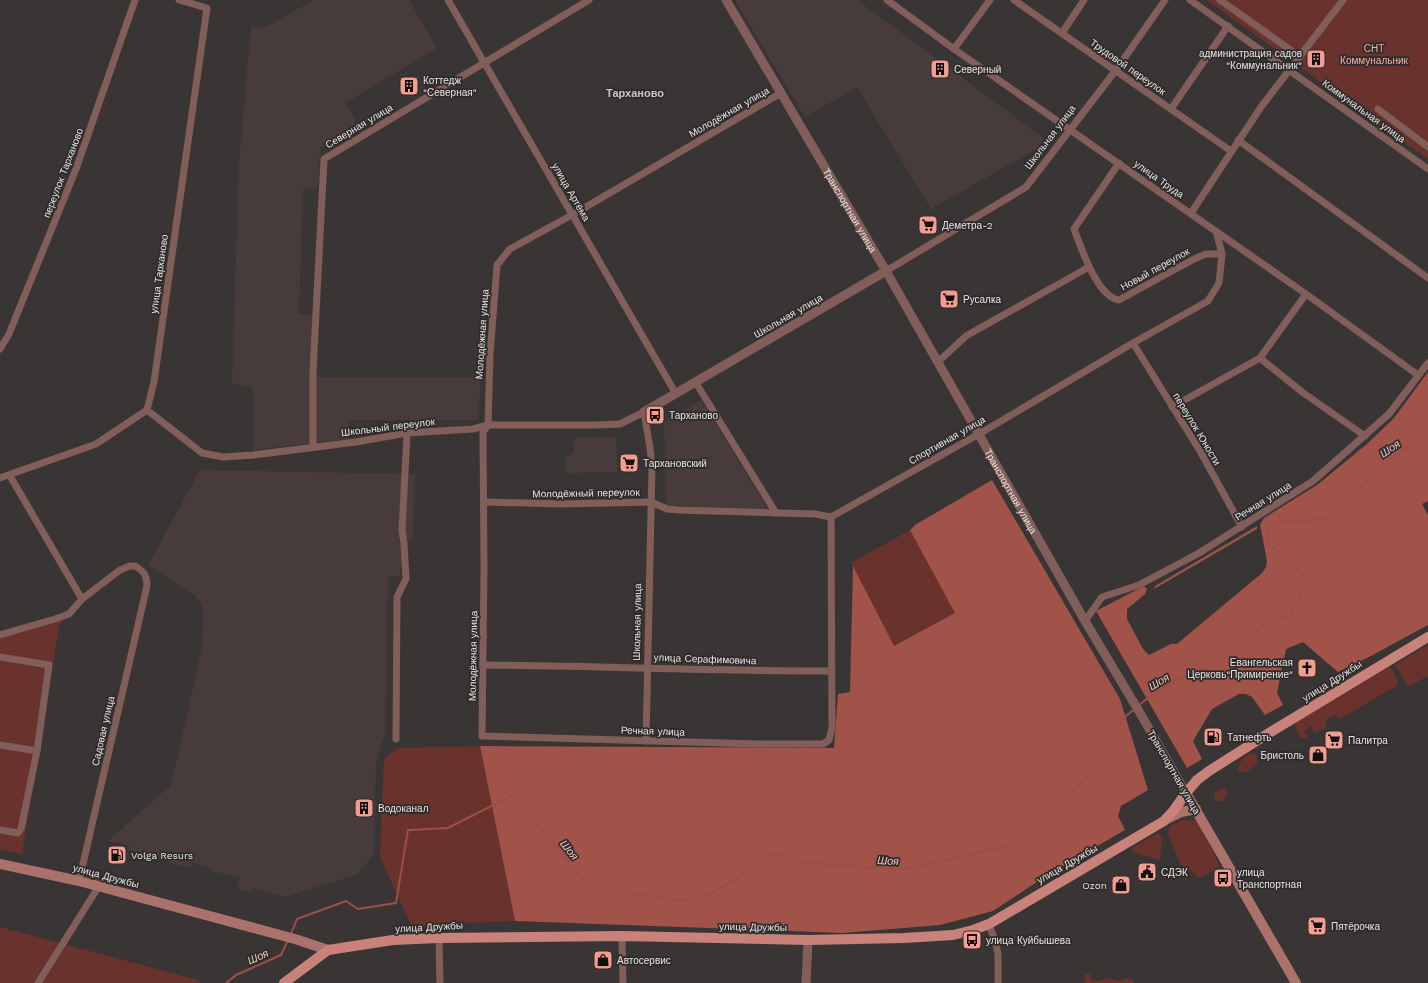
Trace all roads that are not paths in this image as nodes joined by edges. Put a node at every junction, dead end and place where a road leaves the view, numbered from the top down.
1 (135, 0) edge
2 (179, 0) edge
3 (448, 0) edge
4 (589, 0) edge
5 (726, 0) edge
6 (887, 0) edge
7 (990, 0) edge
8 (1014, 0) edge
9 (1084, 0) edge
10 (1165, 0) edge
11 (1190, 0) edge
12 (1220, 0) edge
13 (1343, 0) edge
14 (1228, 26) junction
15 (1062, 33) junction
16 (954, 49) junction
17 (1300, 56) junction
18 (484, 63) junction
19 (1290, 69) junction
20 (1116, 70) junction
21 (781, 93) junction
22 (1171, 109) junction
23 (1378, 109) dead end
24 (1070, 129) junction
25 (1238, 140) junction
26 (1428, 147) edge
27 (1231, 151) junction
28 (1119, 162) junction
29 (1428, 169) edge
30 (1190, 213) junction
31 (572, 215) junction
32 (1216, 231) junction
33 (1222, 254) junction
34 (1089, 267) junction
35 (886, 271) junction
36 (1428, 278) edge
37 (1306, 294) junction
38 (1133, 343) junction
39 (0, 349) edge
40 (1260, 358) junction
41 (938, 362) junction
42 (1428, 363) edge
43 (1418, 375) junction
44 (696, 383) junction
45 (676, 394) junction
46 (1172, 407) junction
47 (147, 410) junction
48 (644, 412) junction
49 (488, 425) junction
50 (407, 433) junction
51 (979, 434) junction
52 (1365, 436) junction
53 (313, 446) junction
54 (10, 476) junction
55 (0, 478) edge
56 (484, 502) junction
57 (651, 502) junction
58 (776, 513) junction
59 (831, 517) junction
60 (1242, 527) junction
61 (82, 599) junction
62 (1085, 621) junction
63 (0, 635) edge
64 (1428, 637) edge
65 (0, 656) edge
66 (483, 666) junction
67 (647, 668) junction
68 (831, 671) junction
69 (482, 736) joint
70 (396, 739) dead end
71 (646, 741) junction
72 (0, 745) edge
73 (37, 751) junction
74 (1186, 793) junction
75 (1196, 809) junction
76 (1164, 821) junction
77 (0, 830) edge
78 (0, 864) edge
79 (78, 881) junction
80 (99, 886) junction
81 (989, 924) junction
82 (622, 936) junction
83 (439, 938) junction
84 (808, 940) junction
85 (328, 950) junction
86 (38, 983) edge
87 (284, 983) edge
88 (440, 983) edge
89 (623, 983) edge
90 (806, 983) edge
91 (998, 983) edge
92 (1296, 983) edge

1 - 39 street, переулок Тарханово
2 - 47 street, улица Тарханово
3 - 18 street, улица Артёма
4 - 18 street, Северная улица
5 - 21 street, Транспортная улица
6 - 16 street, улица Труда
7 - 16 street
8 - 15 street, Трудовой переулок
9 - 15 street
10 - 20 street, Школьная улица
11 - 14 street, Коммунальная улица
12 - 17 street
13 - 17 street
14 - 19 street, Коммунальная улица
14 - 22 street
15 - 20 street, Трудовой переулок
16 - 24 street, улица Труда
17 - 19 street
18 - 31 street, улица Артёма
18 - 53 street, Северная улица
19 - 25 street
19 - 29 street, Коммунальная улица
20 - 22 street, Трудовой переулок
20 - 24 street, Школьная улица
21 - 31 street, Молодёжная улица
21 - 35 street, Транспортная улица
22 - 27 street, Трудовой переулок
23 - 26 street
24 - 28 street, улица Труда
24 - 35 street, Школьная улица
25 - 27 street
25 - 36 street
27 - 30 street
28 - 30 street, улица Труда
28 - 34 street, Новый переулок
30 - 32 street, улица Труда
31 - 45 street, улица Артёма
31 - 49 street, Молодёжная улица
32 - 33 street, Спортивная улица
32 - 37 street, улица Труда
33 - 34 street, Новый переулок
33 - 38 street, Спортивная улица
34 - 41 street
35 - 41 street, Транспортная улица
35 - 44 street, Школьная улица
37 - 40 street
37 - 43 street, улица Труда
38 - 46 street, переулок Юности
38 - 51 street, Спортивная улица
40 - 46 street
40 - 52 street
41 - 51 street, Транспортная улица
42 - 43 street, Речная улица
43 - 52 street, Речная улица
44 - 45 street, Школьная улица
44 - 58 street
45 - 48 street, Школьная улица
46 - 60 street, переулок Юности
47 - 53 street, Школьный переулок
47 - 54 street
48 - 49 street, Школьный переулок
48 - 57 street, Школьная улица
49 - 50 street, Школьный переулок
49 - 56 street, Молодёжная улица
50 - 53 street, Школьный переулок
50 - 70 street
51 - 59 street, Спортивная улица
51 - 62 street, Транспортная улица
52 - 60 street, Речная улица
54 - 55 street
54 - 61 street
56 - 57 street, Молодёжный переулок
56 - 66 street, Молодёжная улица
57 - 58 street, Молодёжный переулок
57 - 67 street, Школьная улица
58 - 59 street, Молодёжный переулок
59 - 68 street
60 - 62 street, Речная улица
61 - 63 street
61 - 79 street, Садовая улица
62 - 74 street, Транспортная улица
64 - 74 main road, улица Дружбы
65 - 73 street
66 - 67 street, улица Серафимовича
66 - 69 street, Молодёжная улица
67 - 68 street, улица Серафимовича
67 - 71 street, Школьная улица
68 - 71 street, Речная улица
69 - 71 street, Речная улица
72 - 73 street
73 - 77 street
74 - 75 main road, Транспортная улица
74 - 76 main road, улица Дружбы
75 - 76 main road
75 - 92 main road, Транспортная улица
76 - 81 main road, улица Дружбы
78 - 79 main road, улица Дружбы
79 - 80 main road, улица Дружбы
80 - 85 main road, улица Дружбы
80 - 86 street
81 - 84 main road, улица Дружбы
81 - 91 street
82 - 83 main road, улица Дружбы
82 - 84 main road, улица Дружбы
82 - 89 street
83 - 85 main road, улица Дружбы
83 - 88 street
84 - 90 street
85 - 87 main road

